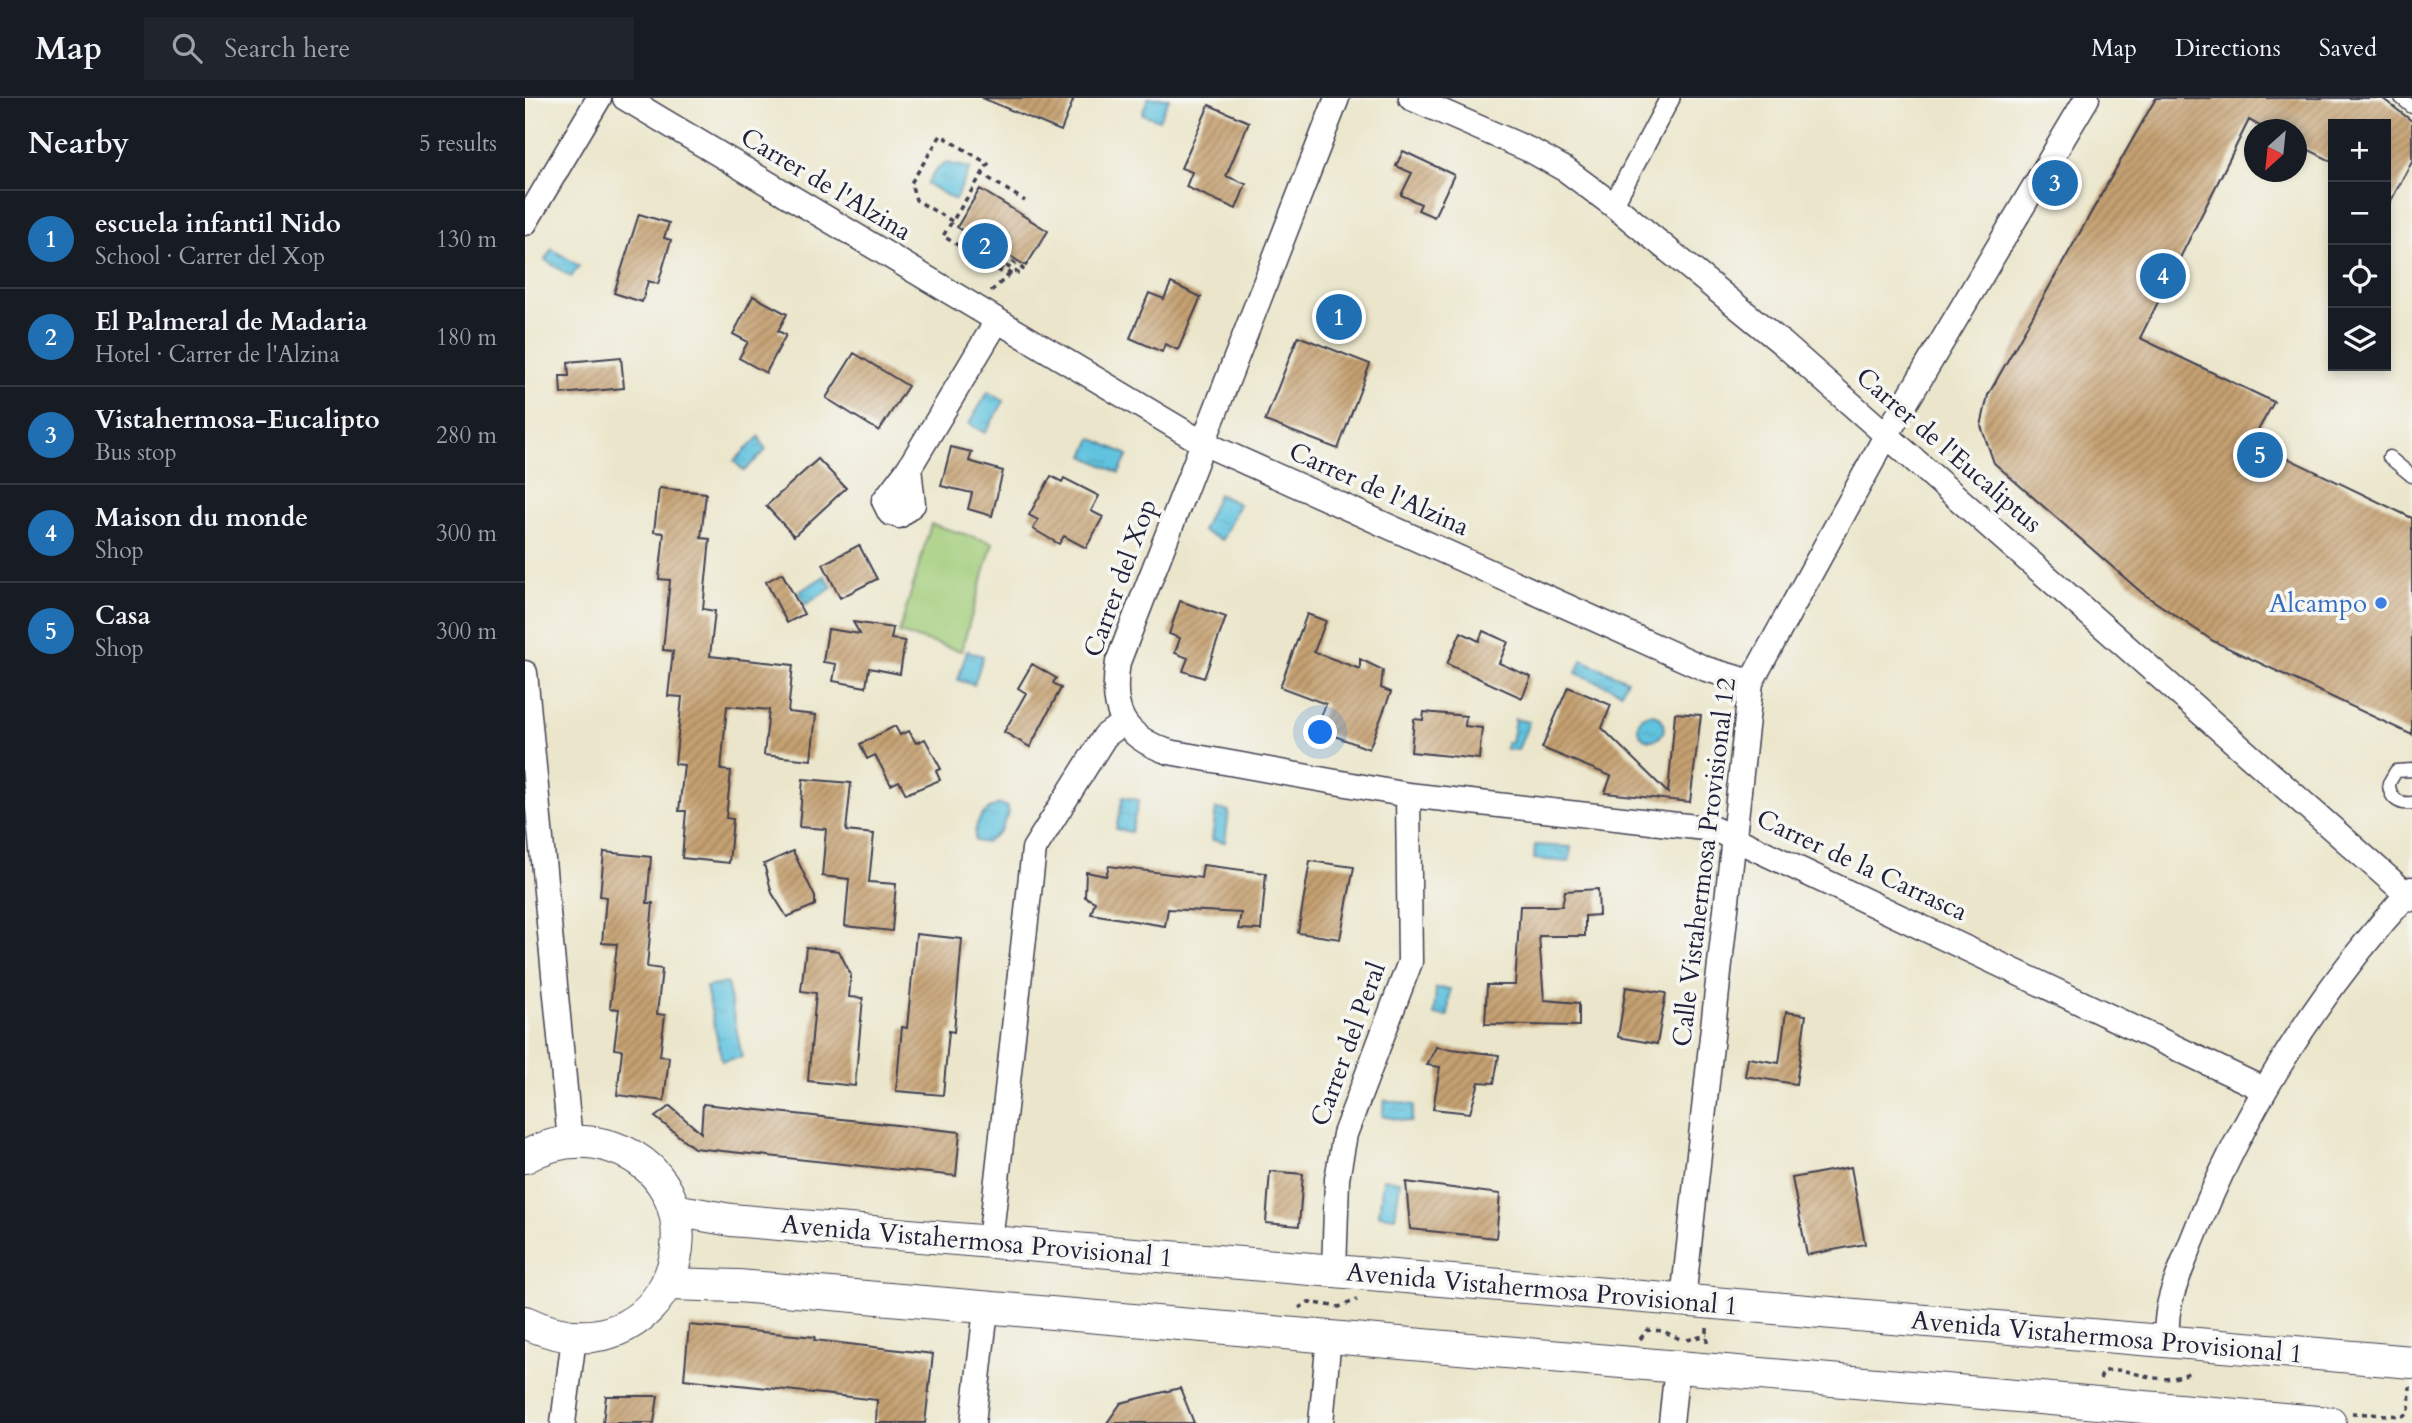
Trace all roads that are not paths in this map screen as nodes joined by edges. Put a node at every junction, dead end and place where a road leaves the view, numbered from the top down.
1 (599, 98) edge
2 (625, 98) edge
3 (1337, 98) edge
4 (1411, 98) edge
5 (1670, 98) edge
6 (2069, 98) edge
7 (2087, 98) edge
8 (2401, 98) edge
9 (2412, 107) edge
10 (2066, 133) junction
11 (1613, 205) junction
12 (525, 223) edge
13 (988, 316) junction
14 (1887, 434) junction
15 (1203, 443) junction
16 (2389, 457) dead end
17 (909, 468) dead end
18 (2412, 476) edge
19 (525, 673) edge
20 (1751, 682) junction
21 (1123, 722) junction
22 (2412, 770) edge
23 (532, 783) edge
24 (1408, 795) junction
25 (2412, 803) edge
26 (1733, 837) junction
27 (2410, 894) edge
28 (2265, 1090) junction
29 (570, 1141) junction
30 (525, 1157) edge
31 (674, 1210) junction
32 (990, 1242) junction
33 (1334, 1271) junction
34 (668, 1284) junction
35 (1683, 1300) junction
36 (986, 1310) junction
37 (525, 1322) edge
38 (1329, 1336) junction
39 (573, 1338) junction
40 (2168, 1343) junction
41 (2412, 1362) edge
42 (1677, 1367) junction
43 (2134, 1414) edge
44 (563, 1423) edge
45 (974, 1423) edge
46 (1321, 1423) edge
47 (1671, 1423) edge
48 (2330, 1423) edge

1 - 12 street
2 - 13 street, Carrer de l'Alzina
3 - 15 street, Carrer del Xop
4 - 11 street, Carrer de l'Eucaliptus
5 - 11 street
6 - 10 street, Calle Vistahermosa Provisional 12
7 - 10 street, Calle Vistahermosa Provisional 12
8 - 9 lane
10 - 14 street, Calle Vistahermosa Provisional 12
11 - 14 street, Carrer de l'Eucaliptus
13 - 15 street, Carrer de l'Alzina
13 - 17 street
14 - 20 street, Calle Vistahermosa Provisional 12
14 - 27 street, Carrer de l'Eucaliptus
15 - 20 street, Carrer de l'Alzina
15 - 21 street, Carrer del Xop
16 - 18 lane
19 - 23 street
20 - 26 street, Calle Vistahermosa Provisional 12
21 - 24 street, Carrer de la Carrasca
21 - 32 street
22 - 25 lane
23 - 29 street
24 - 26 street, Carrer de la Carrasca
24 - 33 street, Carrer del Peral
26 - 28 street, Carrer de la Carrasca
26 - 35 street, Calle Vistahermosa Provisional 12
27 - 28 street
28 - 40 street
29 - 30 street
29 - 31 street
31 - 32 street, Avenida Vistahermosa Provisional 1
31 - 34 street
32 - 33 street, Avenida Vistahermosa Provisional 1
33 - 35 street, Avenida Vistahermosa Provisional 1
34 - 36 street
34 - 39 street
35 - 40 street, Avenida Vistahermosa Provisional 1
36 - 38 street
36 - 45 street
37 - 39 street
38 - 42 street
38 - 46 street
39 - 44 street
40 - 41 street, Avenida Vistahermosa Provisional 1
42 - 43 street
42 - 47 street
43 - 48 street

